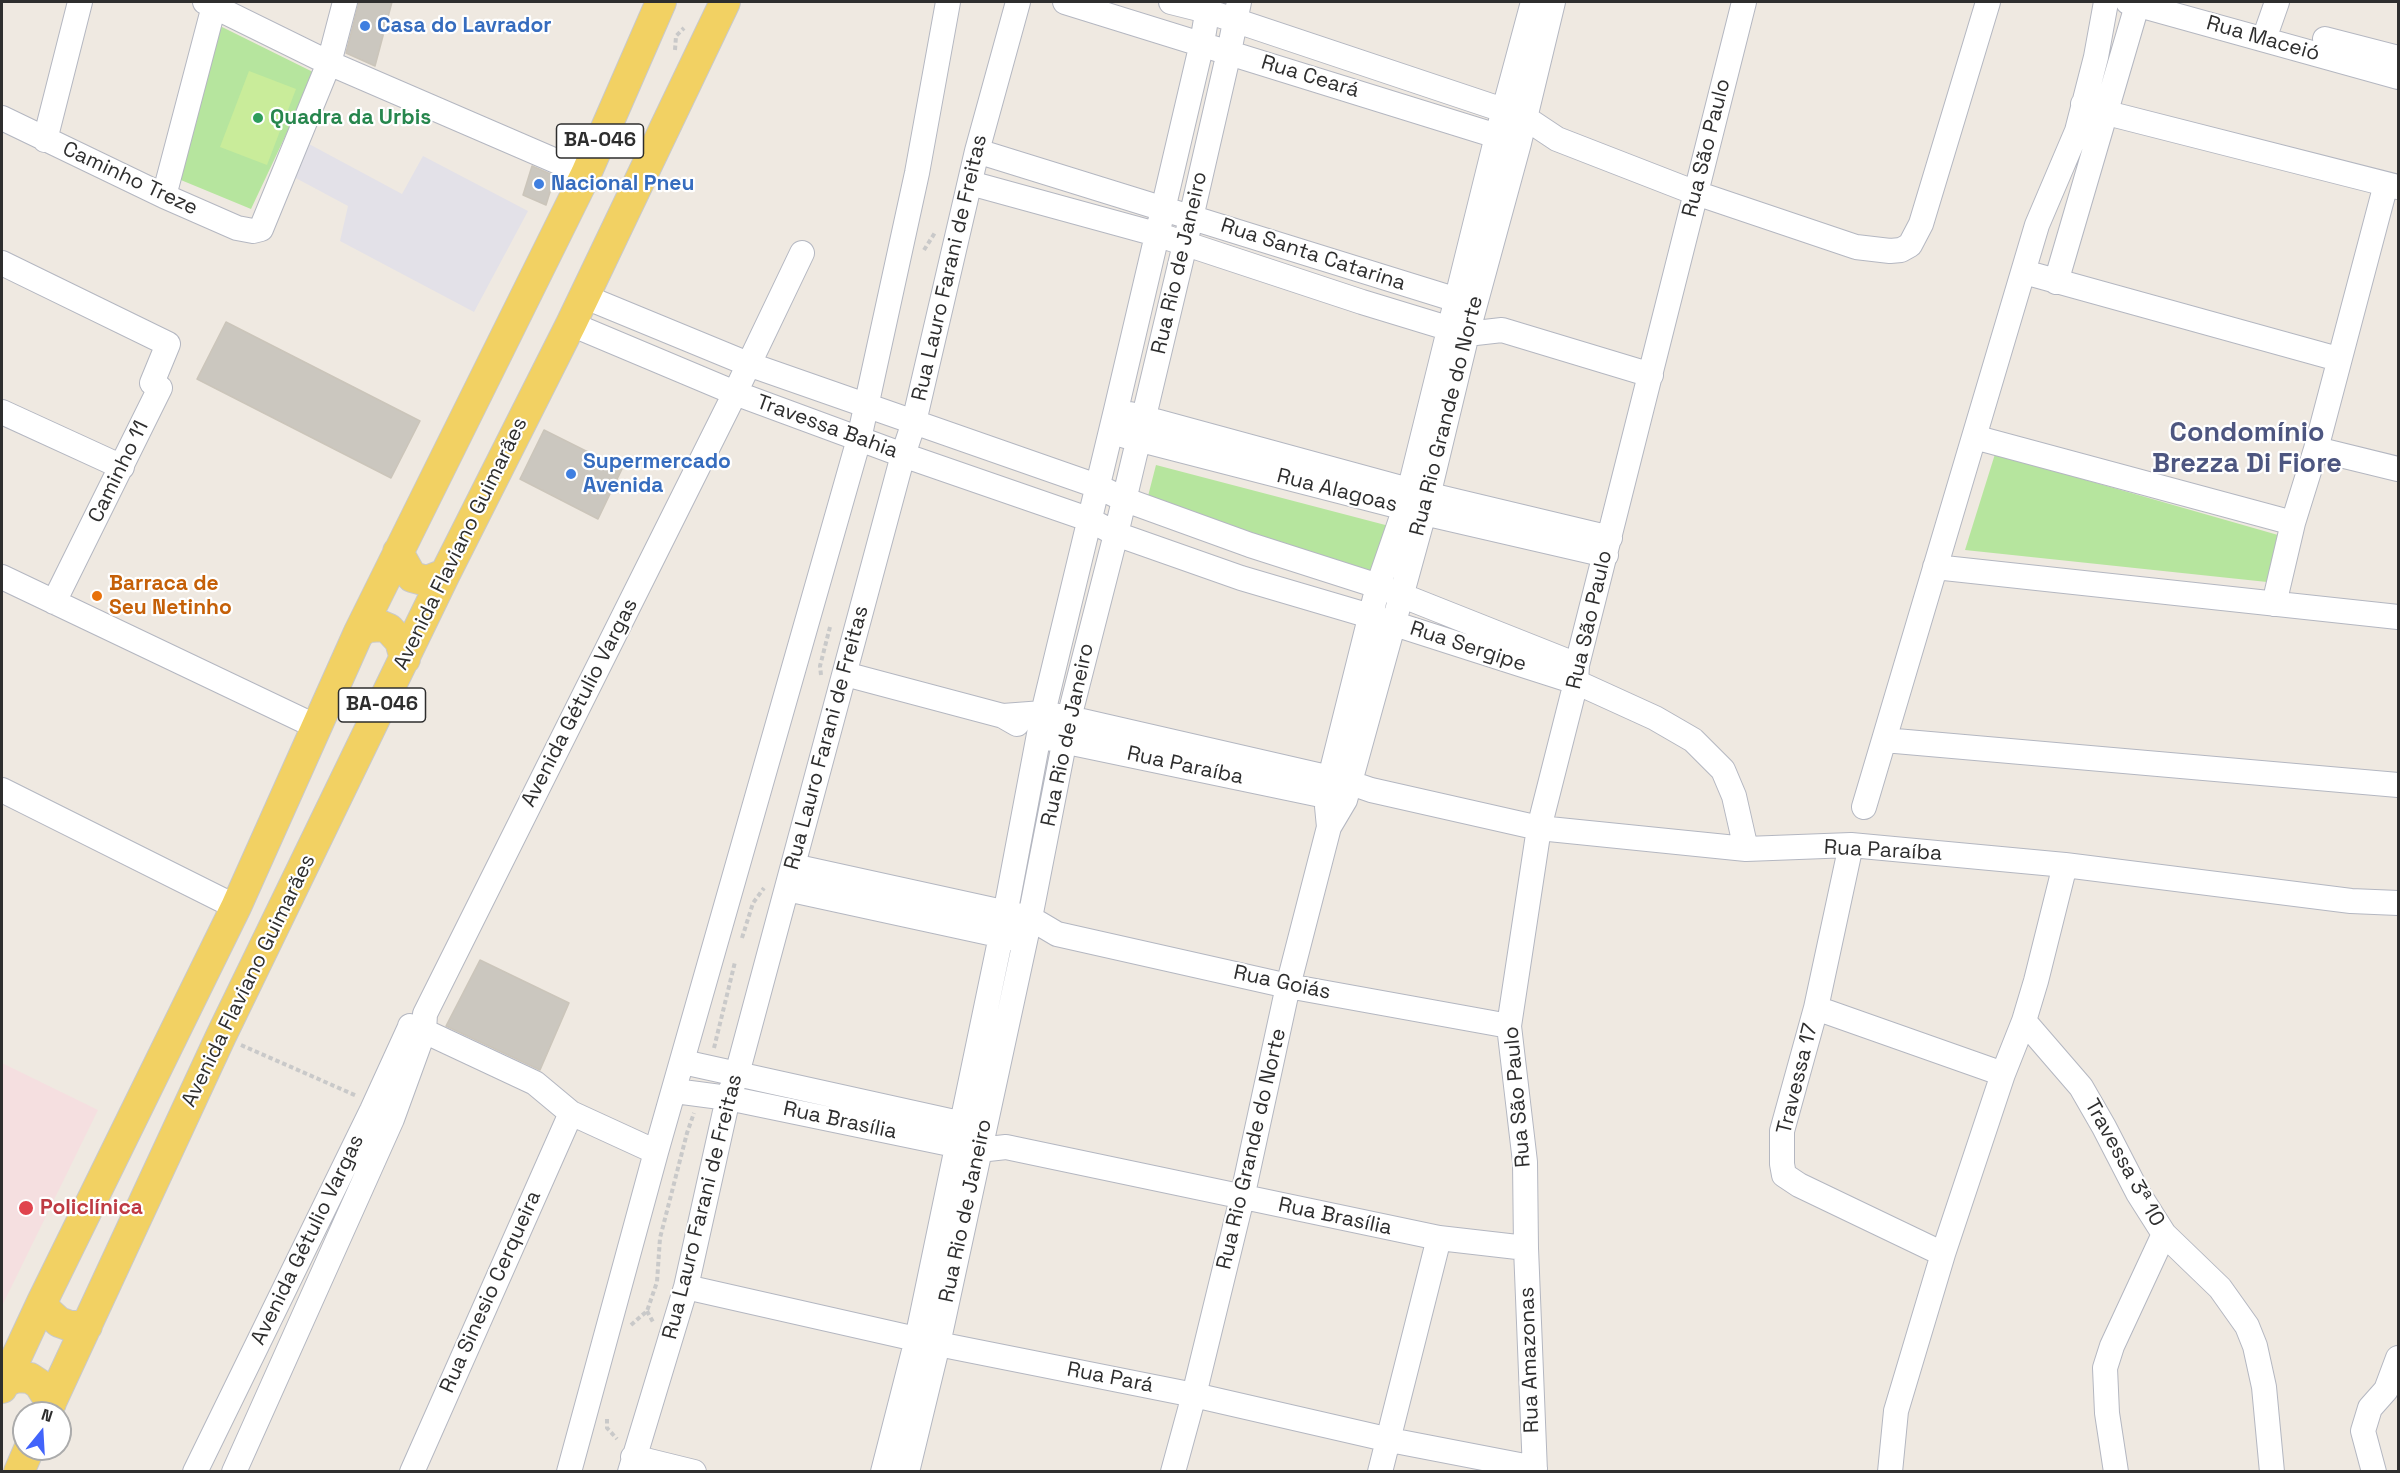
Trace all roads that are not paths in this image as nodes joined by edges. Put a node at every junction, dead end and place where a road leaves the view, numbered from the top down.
1 (81, 2) edge
2 (345, 2) edge
3 (661, 2) edge
4 (725, 2) edge
5 (948, 2) edge
6 (1018, 2) edge
7 (1065, 2) edge
8 (1171, 2) edge
9 (1533, 2) edge
10 (1553, 2) edge
11 (1744, 2) edge
12 (1988, 2) edge
13 (2106, 2) edge
14 (2135, 2) edge
15 (2189, 2) edge
16 (2277, 2) edge
17 (212, 3) edge
18 (1208, 6) edge
19 (1115, 8) edge
20 (1236, 11) edge
21 (2267, 32) junction
22 (1202, 43) junction
23 (1229, 52) junction
24 (2398, 58) edge
25 (329, 63) junction
26 (2398, 77) edge
27 (2083, 104) junction
28 (2107, 113) junction
29 (1514, 114) junction
30 (2, 118) edge
31 (1557, 139) junction
32 (45, 140) junction
33 (1508, 140) junction
34 (978, 152) junction
35 (586, 174) junction
36 (1065, 177) junction
37 (970, 183) junction
38 (2392, 186) edge
39 (1696, 193) junction
40 (164, 196) junction
41 (1057, 207) junction
42 (1163, 207) junction
43 (1191, 216) junction
44 (1156, 234) junction
45 (1185, 244) junction
46 (802, 253) dead end
47 (2, 263) edge
48 (2024, 272) junction
49 (1370, 274) junction
50 (2056, 282) junction
51 (584, 296) junction
52 (1362, 302) junction
53 (1466, 302) junction
54 (571, 324) junction
55 (1502, 330) junction
56 (1458, 331) junction
57 (2338, 359) junction
58 (748, 364) junction
59 (1651, 375) junction
60 (735, 393) junction
61 (867, 405) junction
62 (2, 412) edge
63 (1113, 420) junction
64 (914, 422) junction
65 (1141, 429) junction
66 (1974, 437) junction
67 (859, 439) junction
68 (2316, 449) junction
69 (903, 455) junction
70 (122, 467) junction
71 (2398, 469) edge
72 (1097, 486) junction
73 (1123, 499) junction
74 (1416, 502) junction
75 (1088, 519) junction
76 (2293, 524) junction
77 (1116, 534) junction
78 (1250, 545) junction
79 (1608, 547) junction
80 (398, 552) junction
81 (1935, 567) junction
82 (445, 574) junction
83 (2, 577) edge
84 (1241, 578) junction
85 (1378, 586) junction
86 (1401, 594) junction
87 (54, 602) junction
88 (2274, 604) junction
89 (1370, 616) junction
90 (2398, 617) edge
91 (1394, 623) junction
92 (358, 632) junction
93 (405, 659) junction
94 (1576, 673) junction
95 (845, 674) junction
96 (1041, 724) junction
97 (317, 727) junction
98 (1067, 729) junction
99 (1884, 740) junction
100 (2398, 785) edge
101 (1344, 789) junction
102 (2, 790) edge
103 (1864, 807) dead end
104 (1539, 828) junction
105 (1851, 845) junction
106 (1746, 849) junction
107 (2065, 865) junction
108 (793, 866) junction
109 (786, 889) junction
110 (2398, 903) edge
111 (236, 907) junction
112 (1003, 925) junction
113 (1028, 929) junction
114 (1288, 986) junction
115 (1816, 1008) junction
116 (2024, 1021) junction
117 (420, 1024) junction
118 (1509, 1026) junction
119 (683, 1062) junction
120 (737, 1074) junction
121 (2003, 1074) junction
122 (675, 1091) junction
123 (728, 1098) junction
124 (379, 1111) junction
125 (571, 1113) junction
126 (971, 1137) junction
127 (656, 1152) junction
128 (1242, 1198) junction
129 (2164, 1234) junction
130 (1439, 1238) junction
131 (1526, 1248) junction
132 (1943, 1254) junction
133 (686, 1287) junction
134 (42, 1302) junction
135 (87, 1326) junction
136 (927, 1341) junction
137 (2398, 1358) edge
138 (3, 1385) edge
139 (1194, 1395) junction
140 (45, 1401) edge
141 (51, 1401) edge
142 (1390, 1440) junction
143 (210, 1441) junction
144 (237, 1464) edge
145 (631, 1464) edge
146 (1535, 1470) edge
147 (195, 1472) edge
148 (412, 1472) edge
149 (568, 1472) edge
150 (694, 1472) edge
151 (883, 1472) edge
152 (907, 1472) edge
153 (1173, 1472) edge
154 (1380, 1472) edge
155 (1890, 1472) edge
156 (2116, 1472) edge
157 (2272, 1472) edge
158 (2374, 1472) edge

1 - 32 street
2 - 25 street
3 - 35 main road, Avenida Flaviano Guimarães / BA-046
4 - 51 main road, Avenida Flaviano Guimarães / BA-046
5 - 61 street
6 - 34 street, Rua Lauro Farani de Freitas
7 - 19 street, Rua Ceará
8 - 18 street, Rua Ceará
9 - 29 street, Rua Rio Grande do Norte
10 - 29 street, Rua Rio Grande do Norte
11 - 39 street, Rua São Paulo
12 - 39 street, Rua Ceará
13 - 27 street
14 - 21 street, Rua Maceió
14 - 28 street
15 - 21 street, Rua Maceió
16 - 21 street
17 - 25 street
17 - 40 street
18 - 20 street, Rua Ceará
18 - 22 street, Rua Rio de Janeiro
19 - 22 street, Rua Ceará
20 - 23 street, Rua Rio de Janeiro
20 - 29 street, Rua Ceará
21 - 24 street, Rua Maceió
21 - 26 street, Rua Maceió
22 - 23 street, Rua Ceará
22 - 42 street, Rua Rio de Janeiro
23 - 33 street, Rua Ceará
23 - 43 street, Rua Rio de Janeiro
25 - 35 street
25 - 40 street, Caminho Treze
27 - 28 street
27 - 48 street
28 - 38 street
28 - 50 street
29 - 31 street, Rua Ceará
29 - 33 street, Rua Rio Grande do Norte
30 - 32 street, Caminho Treze
31 - 33 street, Rua Ceará
31 - 39 street, Rua Ceará
32 - 40 street, Caminho Treze
33 - 53 street, Rua Rio Grande do Norte
34 - 36 street, Rua Santa Catarina
34 - 37 street, Rua Lauro Farani de Freitas
35 - 80 main road, Avenida Flaviano Guimarães / BA-046
36 - 41 street
36 - 42 street, Rua Santa Catarina
37 - 41 street, Rua Santa Catarina
37 - 64 street, Rua Lauro Farani de Freitas
38 - 57 street
39 - 59 street, Rua São Paulo
41 - 44 street, Rua Santa Catarina
42 - 43 street, Rua Santa Catarina
42 - 44 street, Rua Rio de Janeiro
43 - 45 street, Rua Rio de Janeiro
43 - 49 street, Rua Santa Catarina
44 - 45 street, Rua Santa Catarina
44 - 63 street, Rua Rio de Janeiro
45 - 52 street, Rua Santa Catarina
45 - 65 street, Rua Rio de Janeiro
46 - 58 street, Avenida Gétulio Vargas
47 - 70 street, Caminho 11
48 - 50 street
48 - 66 street
49 - 52 street
49 - 53 street, Rua Santa Catarina
50 - 57 street
51 - 54 main road, Avenida Flaviano Guimarães / BA-046
51 - 58 street, Travessa Bahia
52 - 56 street, Rua Santa Catarina
53 - 55 street, Rua Santa Catarina
53 - 56 street, Rua Rio Grande do Norte
54 - 60 street, Travessa Bahia
54 - 82 main road, Avenida Flaviano Guimarães / BA-046
55 - 56 street, Rua Santa Catarina
55 - 59 street, Rua Santa Catarina
56 - 74 street, Rua Rio Grande do Norte
57 - 68 street
58 - 60 street, Avenida Gétulio Vargas
58 - 61 street, Travessa Bahia
59 - 79 street, Rua São Paulo
60 - 67 street, Travessa Bahia
60 - 117 street, Avenida Gétulio Vargas
61 - 64 street, Travessa Bahia
61 - 67 street
62 - 70 street
63 - 65 street, Rua Alagoas
63 - 72 street, Rua Rio de Janeiro
64 - 69 street, Rua Lauro Farani de Freitas
64 - 72 street, Travessa Bahia
65 - 73 street, Rua Rio de Janeiro
65 - 74 street, Rua Alagoas
66 - 76 street
66 - 81 street
67 - 69 street, Travessa Bahia
67 - 119 street
68 - 71 street
68 - 76 street
69 - 75 street, Travessa Bahia
69 - 95 street, Rua Lauro Farani de Freitas
70 - 87 street, Caminho 11
72 - 73 street, Travessa Bahia
72 - 75 street, Rua Rio de Janeiro
73 - 77 street, Rua Rio de Janeiro
73 - 78 street, Rua Sergipe
74 - 79 street, Rua Alagoas
74 - 85 street, Rua Rio Grande do Norte
74 - 86 street, Rua Rio Grande do Norte
75 - 77 street, Travessa Bahia
75 - 96 street, Rua Rio de Janeiro
76 - 88 street
77 - 84 street, Rua Sergipe
77 - 98 street, Rua Rio de Janeiro
78 - 84 street
78 - 85 street, Rua Sergipe
79 - 94 street, Rua São Paulo
80 - 82 main road
80 - 92 main road, Avenida Flaviano Guimarães / BA-046
81 - 88 street
81 - 99 street
82 - 93 main road, Avenida Flaviano Guimarães / BA-046
83 - 87 street
84 - 89 street, Rua Sergipe
85 - 86 street, Rua Sergipe
85 - 89 street, Rua Rio Grande do Norte
86 - 91 street, Rua Rio Grande do Norte
86 - 94 street, Rua Sergipe
87 - 97 street
88 - 90 street
89 - 91 street, Rua Sergipe
89 - 101 street, Rua Rio Grande do Norte
91 - 94 street, Rua Sergipe
91 - 101 street, Rua Rio Grande do Norte
92 - 93 main road
92 - 97 main road, Avenida Flaviano Guimarães / BA-046
93 - 135 main road, Avenida Flaviano Guimarães / BA-046
94 - 104 street, Rua São Paulo
94 - 106 street, Rua Sergipe
95 - 96 street, Rua Paraíba
95 - 108 street, Rua Lauro Farani de Freitas
96 - 98 street, Rua Paraíba
96 - 112 street, Rua Rio de Janeiro
97 - 111 main road, Avenida Flaviano Guimarães / BA-046
98 - 101 street, Rua Paraíba
98 - 113 street, Rua Rio de Janeiro
99 - 100 street
99 - 103 street
101 - 104 street, Rua Paraíba
101 - 114 street, Rua Rio Grande do Norte
102 - 111 street
104 - 106 street, Rua Paraíba
104 - 118 street, Rua São Paulo
105 - 106 street, Rua Paraíba
105 - 107 street, Rua Paraíba
105 - 115 street, Travessa 17
107 - 110 street, Rua Paraíba
107 - 116 street
108 - 109 street, Rua Lauro Farani de Freitas
108 - 112 street, Rua Goiás
109 - 112 street, Rua Goiás
109 - 120 street, Rua Lauro Farani de Freitas
111 - 134 main road, Avenida Flaviano Guimarães / BA-046
112 - 113 street, Rua Goiás
112 - 126 street, Rua Rio de Janeiro
113 - 114 street, Rua Goiás
113 - 126 street, Rua Rio de Janeiro
114 - 118 street, Rua Goiás
114 - 128 street, Rua Rio Grande do Norte
115 - 121 street
115 - 132 street, Travessa 17
116 - 121 street
116 - 129 street, Travessa 3ª 10
117 - 124 street, Avenida Gétulio Vargas
117 - 125 street
118 - 131 street, Rua São Paulo
119 - 120 street, Rua Brasília
119 - 122 street
120 - 123 street, Rua Lauro Farani de Freitas
120 - 126 street, Rua Brasília
121 - 132 street
122 - 123 street, Rua Brasília
122 - 127 street
123 - 126 street, Rua Brasília
123 - 133 street, Rua Lauro Farani de Freitas
124 - 143 street, Avenida Gétulio Vargas
124 - 144 street, Avenida Gétulio Vargas
125 - 127 street
125 - 148 street, Rua Sinesio Cerqueira
126 - 128 street, Rua Brasília
126 - 136 street, Rua Rio de Janeiro
127 - 149 street
128 - 130 street, Rua Brasília
128 - 139 street, Rua Rio Grande do Norte
129 - 156 street
129 - 157 street, Travessa 3ª 10
130 - 131 street, Rua Brasília
130 - 142 street
131 - 146 street, Rua Amazonas
132 - 155 street
133 - 136 street, Rua Pará
133 - 145 street, Rua Lauro Farani de Freitas
134 - 135 main road
134 - 138 main road, Avenida Flaviano Guimarães / BA-046
135 - 141 main road, Avenida Flaviano Guimarães / BA-046
136 - 139 street, Rua Pará
136 - 151 street, Rua Rio de Janeiro
136 - 152 street, Rua Rio de Janeiro
137 - 158 street
138 - 140 main road
139 - 142 street, Rua Pará
139 - 153 street, Rua Rio Grande do Norte
142 - 146 street, Rua Pará
142 - 154 street
143 - 144 street
143 - 147 street, Avenida Gétulio Vargas
145 - 150 street

